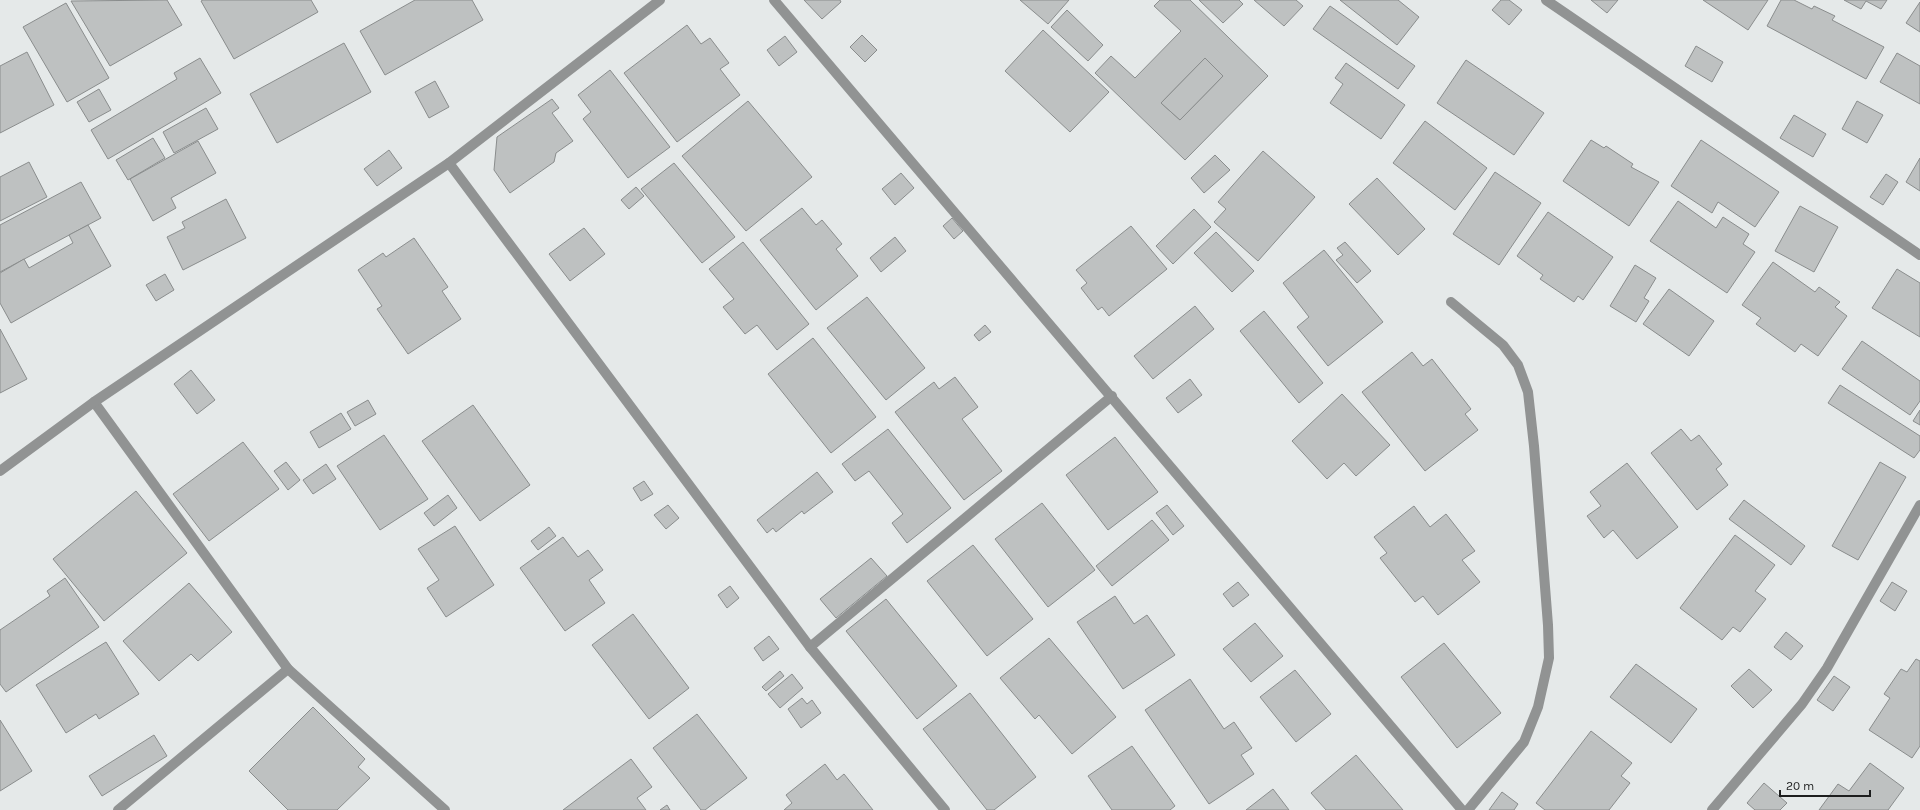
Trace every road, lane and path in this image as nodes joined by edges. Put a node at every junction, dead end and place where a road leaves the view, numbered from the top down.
1 (660, 0) edge
2 (774, 0) edge
3 (1546, 0) edge
4 (449, 163) junction
5 (1920, 255) edge
6 (1451, 302) dead end
7 (1112, 396) junction
8 (94, 402) junction
9 (0, 471) edge
10 (1920, 505) edge
11 (810, 647) junction
12 (288, 669) junction
13 (944, 809) edge
14 (118, 810) edge
15 (445, 810) edge
16 (1462, 810) edge
17 (1468, 810) edge
18 (1712, 810) edge

1 - 4 street
2 - 7 street
3 - 5 street
4 - 8 street
4 - 11 street
6 - 17 street
7 - 11 street
7 - 16 street
8 - 9 street
8 - 12 street
10 - 18 street
11 - 13 street
12 - 14 street
12 - 15 street

